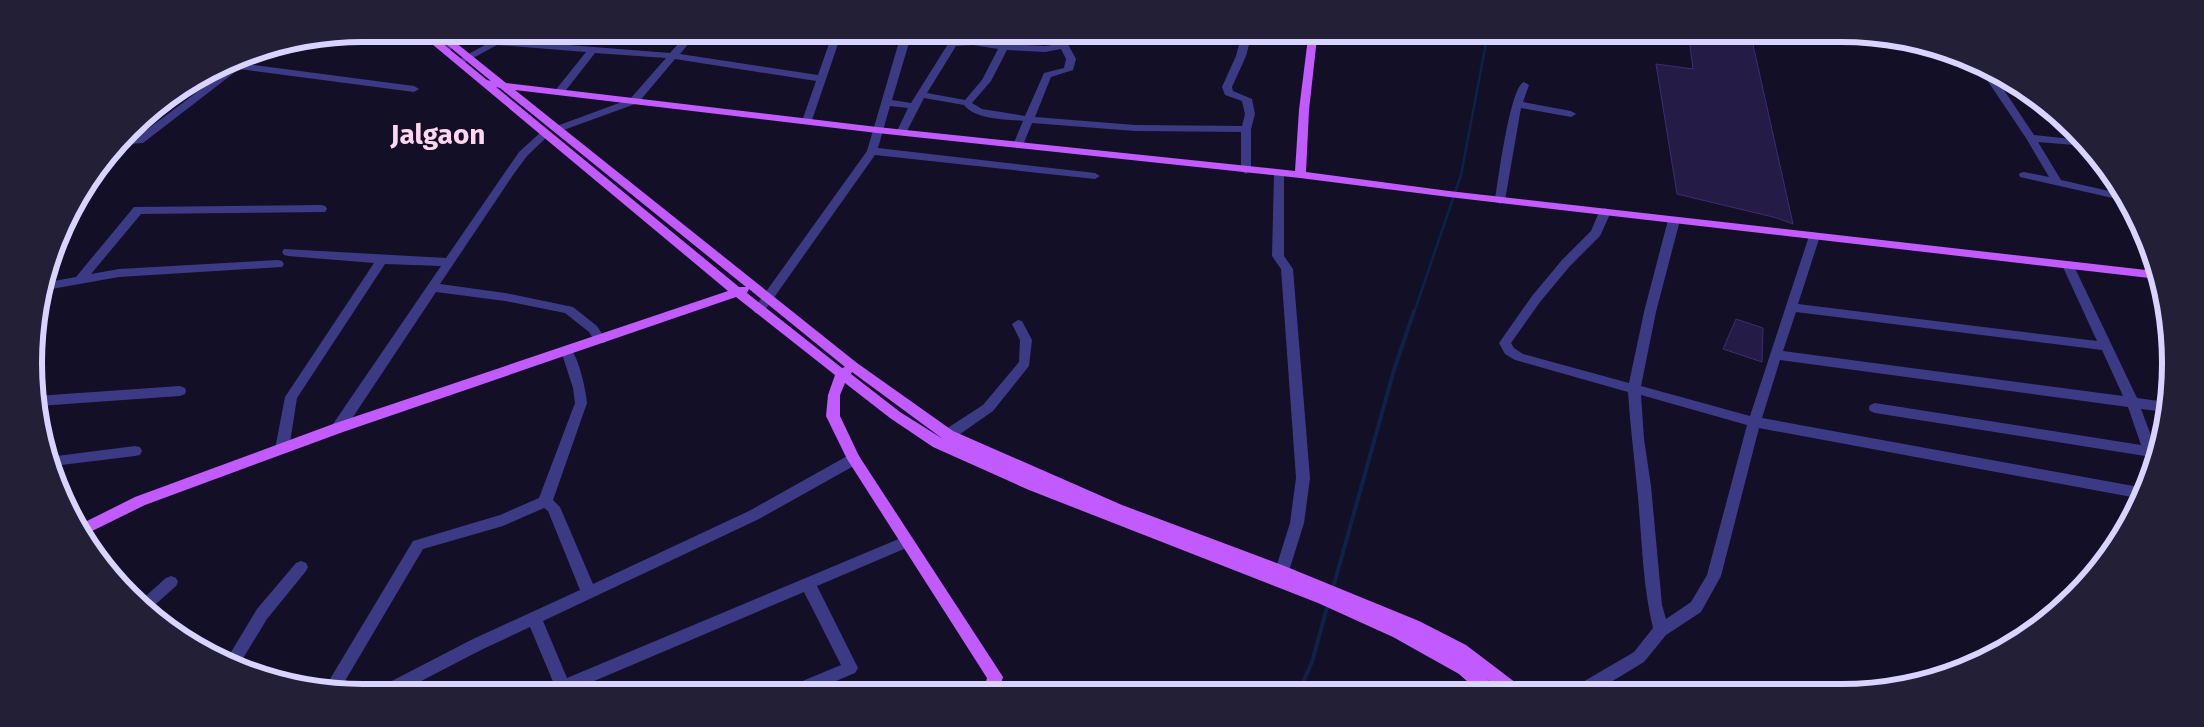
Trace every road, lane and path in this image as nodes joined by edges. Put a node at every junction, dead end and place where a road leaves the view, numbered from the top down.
1 (439, 42) edge
2 (445, 42) edge
3 (453, 42) edge
4 (496, 42) joint
5 (685, 42) edge
6 (835, 42) edge
7 (904, 42) edge
8 (1060, 42) edge
9 (1063, 42) edge
10 (1245, 42) edge
11 (1312, 42) edge
12 (953, 43) joint
13 (448, 47) junction
14 (1004, 47) junction
15 (592, 50) junction
16 (673, 56) junction
17 (463, 60) junction
18 (243, 66) edge
19 (822, 79) junction
20 (215, 80) edge
21 (1993, 82) edge
22 (484, 83) junction
23 (503, 85) junction
24 (1524, 85) dead end
25 (414, 89) dead end
26 (559, 92) junction
27 (922, 95) junction
28 (634, 101) junction
29 (886, 102) junction
30 (967, 103) junction
31 (1518, 104) junction
32 (914, 106) junction
33 (1571, 114) dead end
34 (1029, 119) junction
35 (807, 121) junction
36 (558, 129) junction
37 (1246, 129) junction
38 (877, 130) junction
39 (902, 131) junction
40 (545, 134) junction
41 (2031, 138) junction
42 (133, 141) edge
43 (2072, 142) edge
44 (1018, 145) junction
45 (872, 151) junction
46 (1246, 171) junction
47 (1280, 174) junction
48 (1300, 175) junction
49 (2024, 175) dead end
50 (1094, 176) dead end
51 (2057, 182) junction
52 (2113, 195) edge
53 (1500, 200) junction
54 (321, 210) dead end
55 (1606, 212) junction
56 (1674, 220) junction
57 (1814, 236) junction
58 (288, 252) dead end
59 (382, 260) junction
60 (448, 262) junction
61 (278, 264) dead end
62 (2068, 265) junction
63 (2149, 274) edge
64 (80, 280) junction
65 (52, 285) edge
66 (432, 287) junction
67 (754, 287) junction
68 (739, 292) junction
69 (767, 298) junction
70 (1792, 307) junction
71 (758, 310) junction
72 (1018, 324) dead end
73 (600, 340) junction
74 (2105, 346) junction
75 (567, 352) junction
76 (1776, 355) junction
77 (853, 366) junction
78 (841, 375) junction
79 (1634, 389) junction
80 (180, 391) dead end
81 (45, 400) edge
82 (2132, 401) junction
83 (2159, 406) edge
84 (1875, 408) dead end
85 (1754, 422) junction
86 (338, 428) junction
87 (948, 435) junction
88 (282, 449) junction
89 (2150, 450) edge
90 (135, 451) dead end
91 (2148, 454) edge
92 (854, 459) junction
93 (58, 460) edge
94 (1038, 482) junction
95 (2134, 492) edge
96 (546, 502) junction
97 (88, 527) edge
98 (1153, 528) junction
99 (906, 542) junction
100 (301, 567) dead end
101 (1282, 571) junction
102 (171, 582) dead end
103 (808, 584) junction
104 (590, 593) junction
105 (1324, 594) junction
106 (148, 601) edge
107 (1359, 609) junction
108 (534, 618) junction
109 (1661, 630) junction
110 (236, 657) edge
111 (335, 683) edge
112 (400, 684) edge
113 (558, 684) edge
114 (577, 684) edge
115 (813, 684) edge
116 (993, 684) edge
117 (1481, 684) edge
118 (1505, 684) edge
119 (1594, 684) edge

1 - 13 main road
2 - 13 main road
3 - 13 street
4 - 15 street
4 - 17 street
5 - 16 street
6 - 19 street
7 - 29 street
8 - 14 street
9 - 34 street
10 - 37 street
11 - 48 main road
12 - 14 street
12 - 27 street
13 - 17 main road
14 - 30 street
15 - 16 street
15 - 26 street
16 - 19 street
16 - 28 street
17 - 22 main road
17 - 23 main road
18 - 25 street
19 - 35 street
20 - 42 street
21 - 41 street
22 - 23 main road
22 - 40 main road
23 - 26 main road
23 - 36 main road
24 - 31 street
26 - 28 main road
27 - 30 street
27 - 32 street
28 - 35 main road
28 - 36 street
29 - 32 street
29 - 38 street
30 - 34 street
31 - 33 street
31 - 53 street
32 - 39 street
34 - 37 street
34 - 44 street
35 - 38 main road
36 - 67 main road
37 - 46 street
38 - 39 main road
38 - 45 street
39 - 44 main road
40 - 60 street
40 - 68 main road
41 - 43 street
41 - 51 street
44 - 46 main road
45 - 50 street
45 - 69 street
46 - 47 main road
47 - 48 main road
47 - 101 street
48 - 53 main road
49 - 51 street
51 - 52 street
53 - 55 main road
54 - 64 street
55 - 56 main road
55 - 79 street
56 - 57 main road
56 - 79 street
57 - 62 main road
57 - 70 street
58 - 59 street
59 - 60 street
59 - 88 street
60 - 66 street
61 - 64 street
62 - 63 main road
62 - 74 street
64 - 65 street
66 - 73 street
66 - 86 street
67 - 68 main road
67 - 69 main road
68 - 71 main road
68 - 73 main road
69 - 71 street
69 - 77 main road
70 - 74 street
70 - 76 street
71 - 78 main road
72 - 87 street
73 - 75 main road
74 - 82 street
75 - 86 main road
75 - 96 street
76 - 82 street
76 - 85 street
77 - 78 main road
77 - 87 main road
78 - 92 main road
78 - 94 main road
79 - 85 street
79 - 109 street
80 - 81 street
82 - 83 street
82 - 89 street
84 - 91 street
85 - 95 street
85 - 109 street
86 - 88 main road
87 - 94 main road
88 - 97 main road
90 - 93 street
92 - 99 main road
92 - 104 street
94 - 98 main road
96 - 104 street
96 - 111 street
98 - 101 main road
98 - 105 main road
99 - 103 street
99 - 116 main road
100 - 110 street
101 - 105 main road
102 - 106 street
103 - 114 street
103 - 115 street
104 - 108 street
105 - 107 main road
107 - 117 main road
107 - 118 main road
108 - 112 street
108 - 113 street
109 - 119 street

